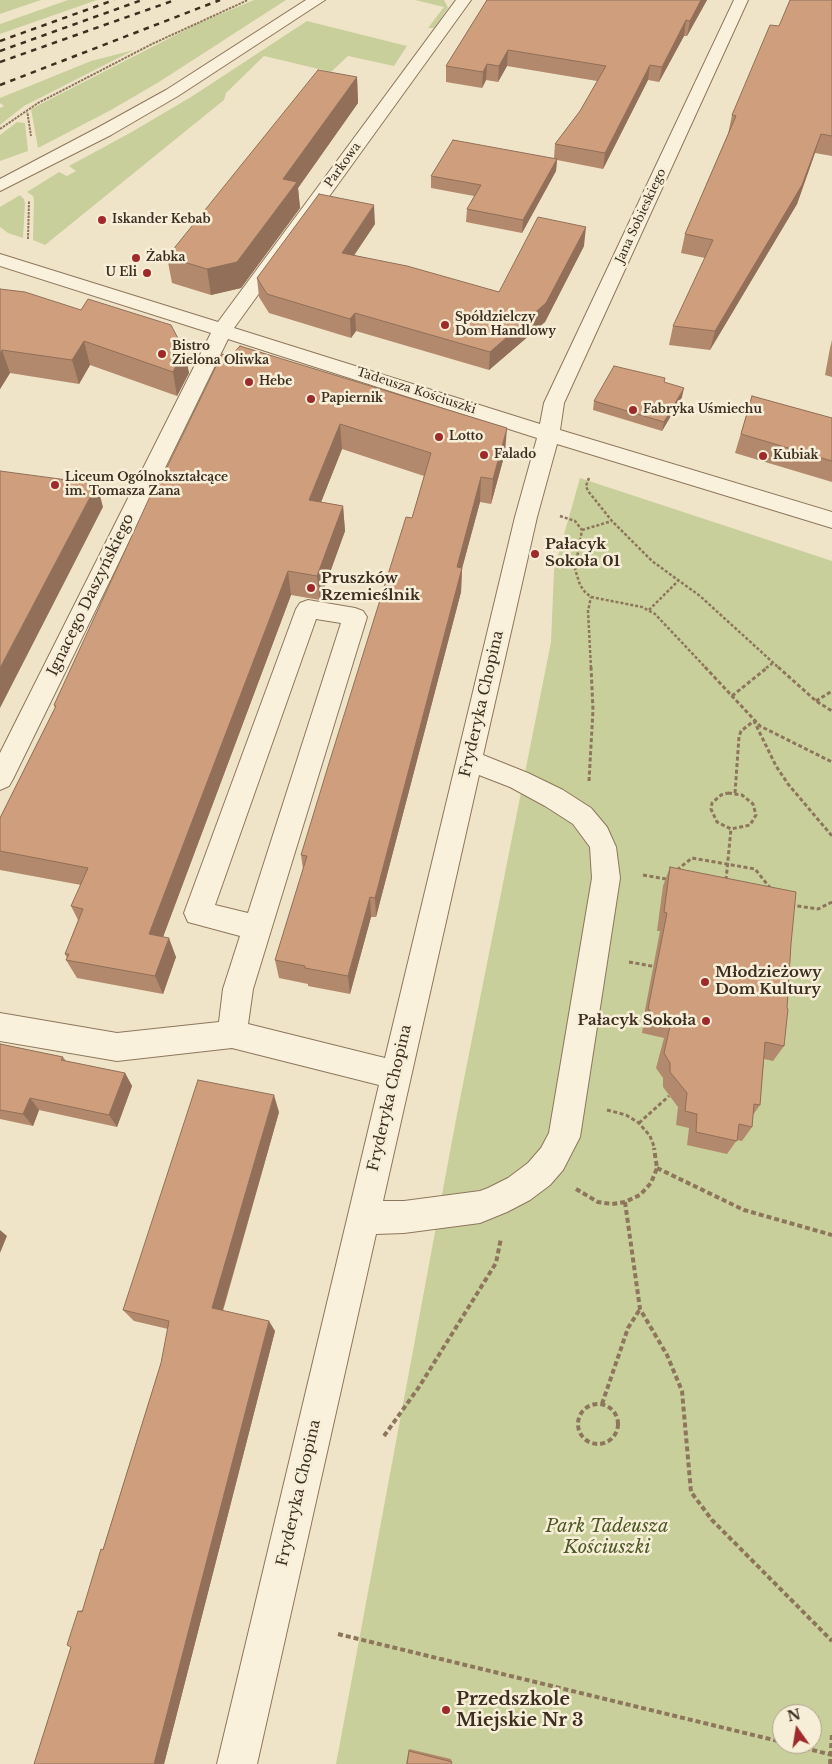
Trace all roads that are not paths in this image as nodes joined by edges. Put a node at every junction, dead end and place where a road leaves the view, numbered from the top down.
1 (318, 0) edge
2 (464, 0) edge
3 (742, 0) edge
4 (0, 186) edge
5 (8, 262) edge
6 (0, 279) edge
7 (222, 330) junction
8 (549, 434) junction
9 (832, 520) edge
10 (469, 760) junction
11 (0, 779) edge
12 (257, 928) junction
13 (0, 1027) edge
14 (232, 1034) junction
15 (396, 1075) junction
16 (363, 1218) junction
17 (237, 1764) edge

1 - 4 street
2 - 7 street, Parkowa
3 - 8 street, Jana Sobieskiego
5 - 6 street
5 - 7 street, Tadeusza Kościuszki
7 - 8 street, Tadeusza Kościuszki
7 - 11 street, Ignacego Daszyńskiego
8 - 9 street, Tadeusza Kościuszki
8 - 10 street, Fryderyka Chopina
10 - 15 street, Fryderyka Chopina
10 - 16 street
12 - 12 street
12 - 14 street
13 - 14 street
14 - 15 street
15 - 16 street, Fryderyka Chopina
16 - 17 street, Fryderyka Chopina

